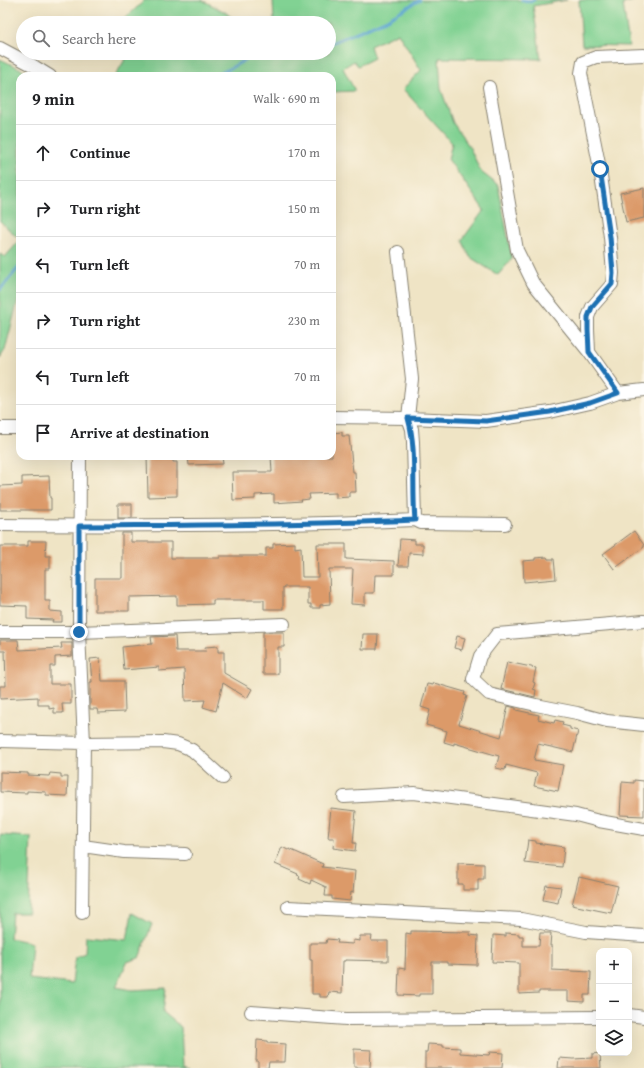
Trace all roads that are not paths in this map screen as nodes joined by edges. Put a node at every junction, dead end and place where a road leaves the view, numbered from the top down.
1 (0, 48) edge
2 (644, 54) edge
3 (16, 56) edge
4 (23, 60) edge
5 (43, 72) edge
6 (488, 87) dead end
7 (398, 252) dead end
8 (589, 352) junction
9 (644, 390) edge
10 (618, 393) junction
11 (336, 417) edge
12 (408, 418) junction
13 (0, 428) edge
14 (16, 428) edge
15 (80, 460) edge
16 (415, 520) junction
17 (504, 524) dead end
18 (0, 525) edge
19 (79, 526) junction
20 (644, 620) edge
21 (284, 624) dead end
22 (0, 632) edge
23 (79, 632) junction
24 (644, 725) edge
25 (0, 741) edge
26 (84, 743) junction
27 (223, 778) dead end
28 (344, 797) dead end
29 (644, 829) edge
30 (83, 846) junction
31 (185, 854) dead end
32 (288, 907) dead end
33 (82, 913) dead end
34 (644, 936) edge
35 (251, 1012) dead end
36 (632, 1015) edge
37 (596, 1017) edge
38 (644, 1017) edge

1 - 3 street
2 - 8 street
4 - 5 street
6 - 8 street
7 - 12 street
8 - 10 street
9 - 10 street
10 - 12 street
11 - 12 street
12 - 16 street
13 - 14 street
15 - 19 street
16 - 17 street
16 - 19 street
18 - 19 street
19 - 23 street
20 - 24 street
21 - 23 street
22 - 23 street
23 - 26 street
25 - 26 street
26 - 27 street
26 - 30 street
28 - 29 street
30 - 31 street
30 - 33 street
32 - 34 street
35 - 37 street
36 - 38 street

